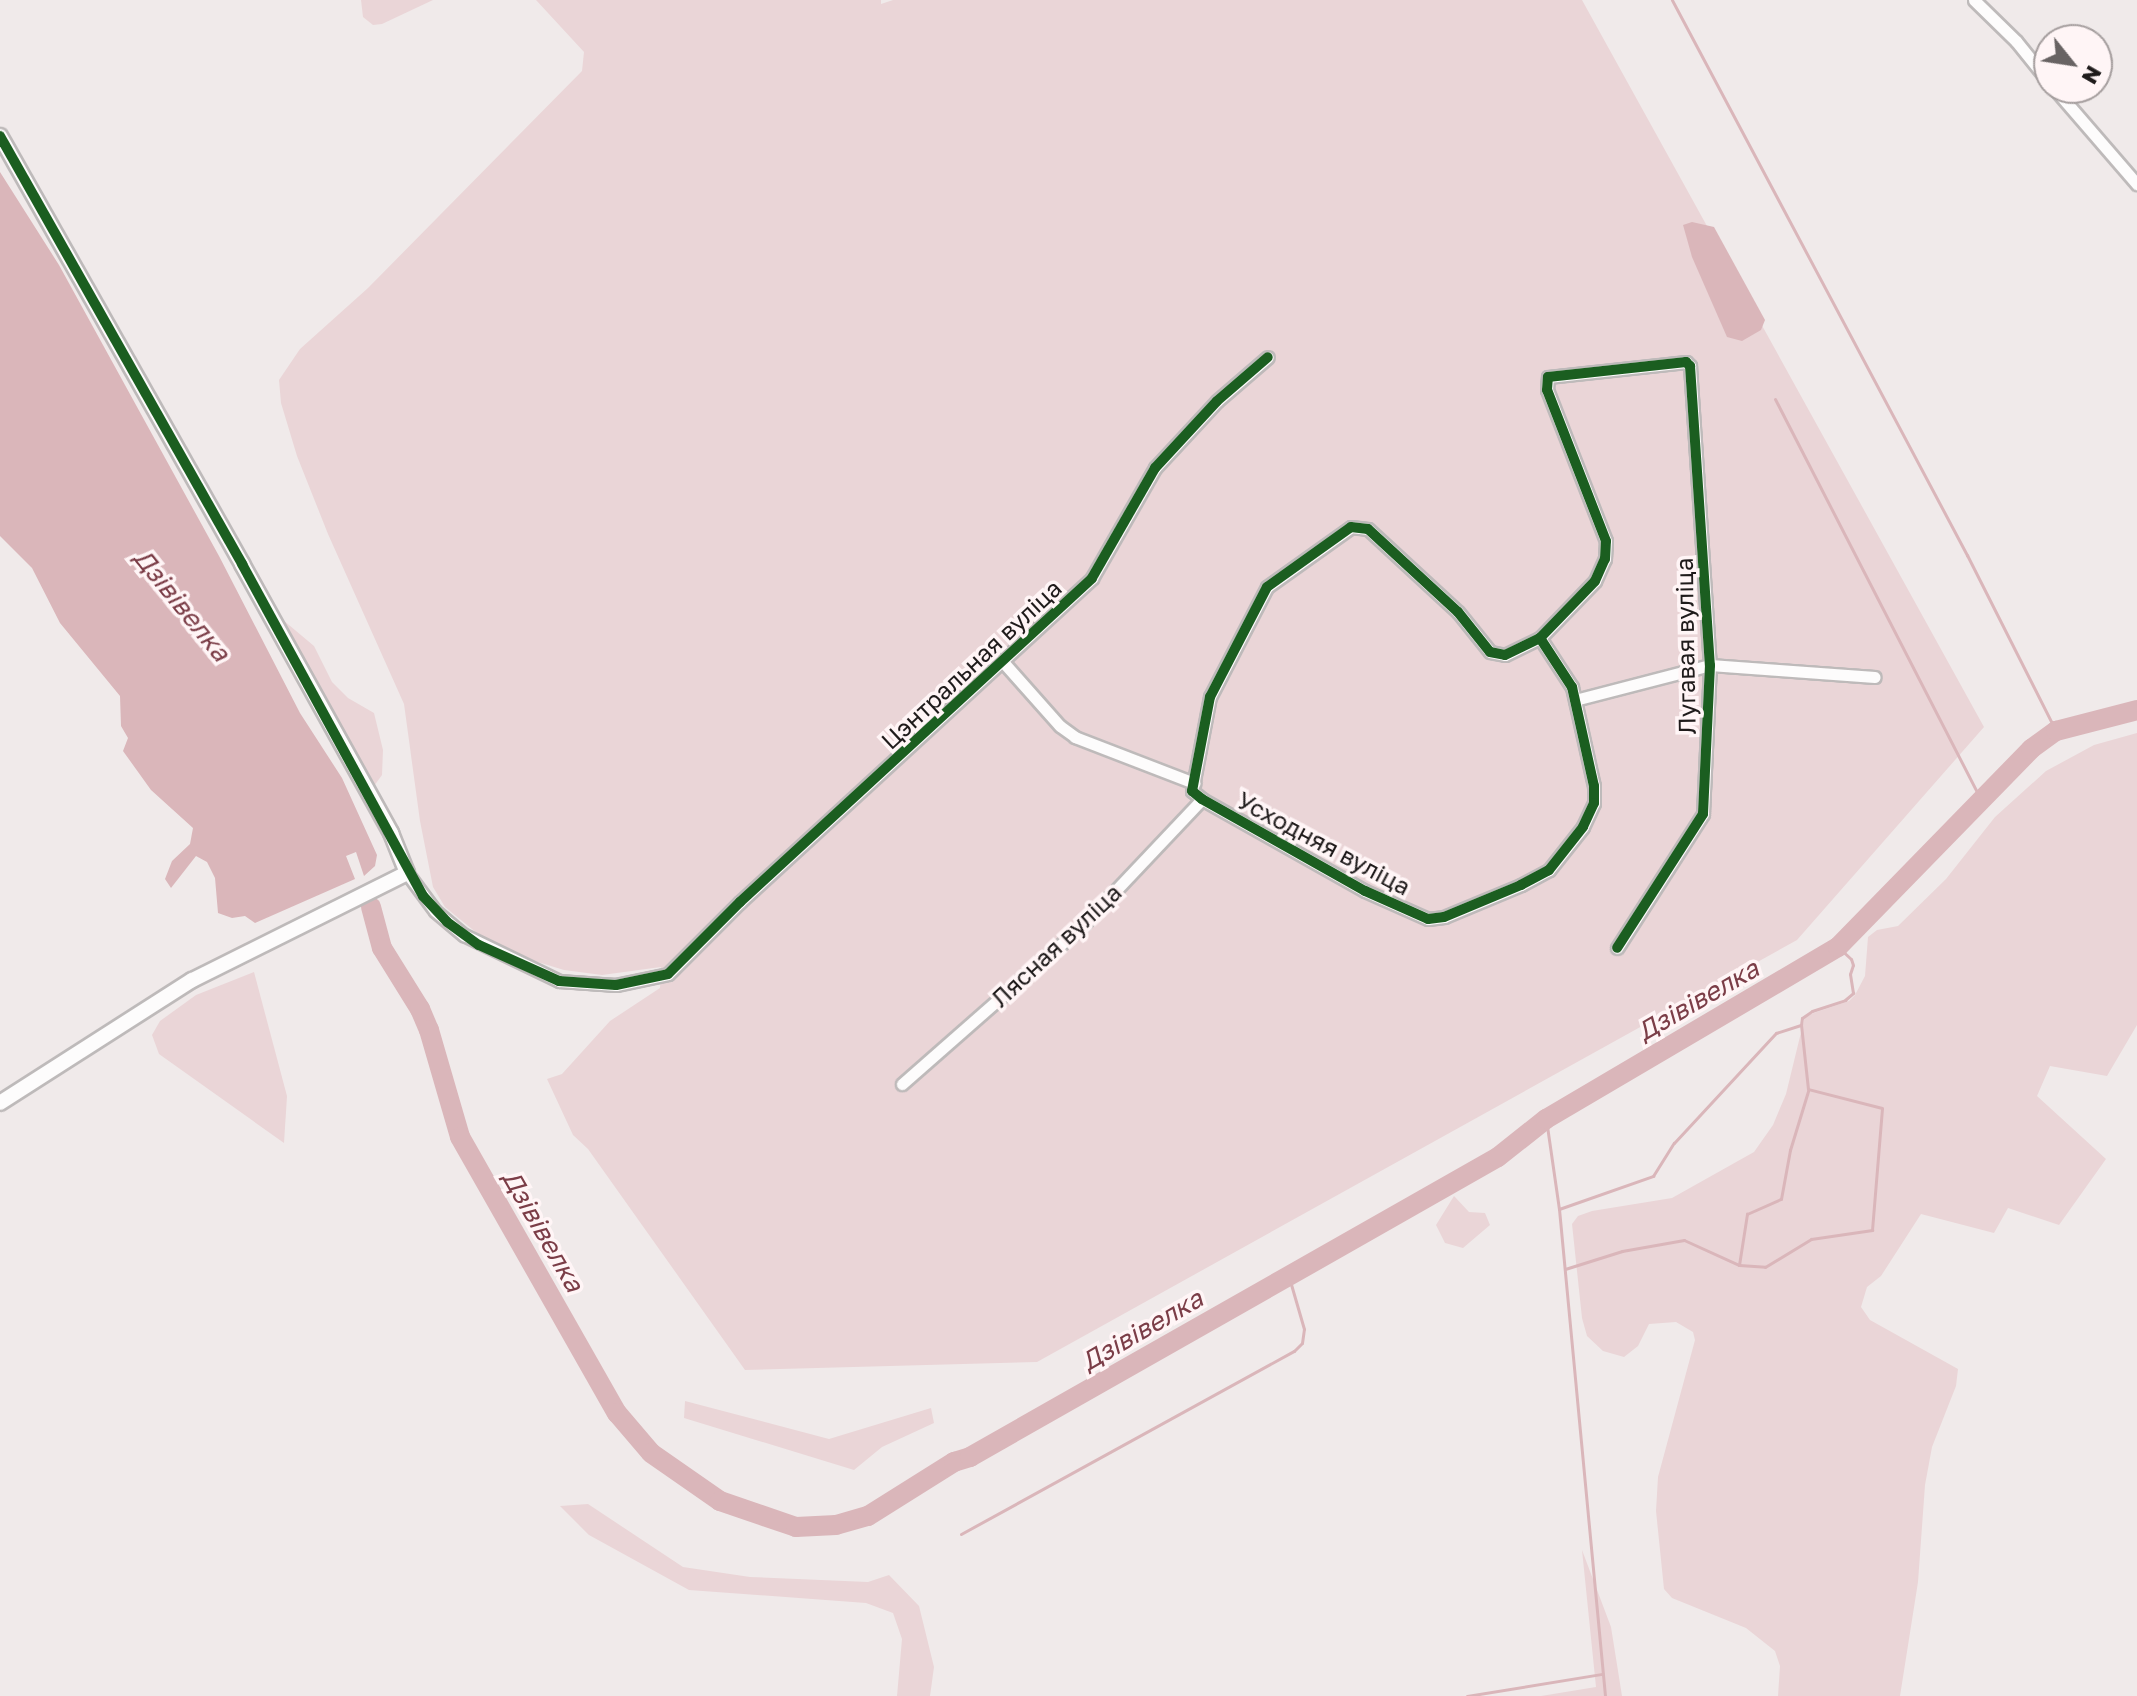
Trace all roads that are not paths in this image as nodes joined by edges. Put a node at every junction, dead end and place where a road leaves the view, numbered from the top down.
1 (1974, 0) edge
2 (2033, 62) edge
3 (2068, 104) edge
4 (0, 136) edge
5 (2137, 184) edge
6 (1268, 357) dead end
7 (1540, 638) junction
8 (1004, 663) junction
9 (1710, 665) junction
10 (1875, 677) dead end
11 (1575, 700) junction
12 (1194, 783) junction
13 (1202, 799) junction
14 (407, 873) junction
15 (1617, 948) dead end
16 (902, 1084) dead end
17 (0, 1103) edge

1 - 2 street
3 - 5 street
4 - 14 street
6 - 8 street, Цэнтральная вуліца
7 - 9 street, Лугавая вуліца
7 - 11 street
7 - 12 street
8 - 12 street
8 - 14 street, Цэнтральная вуліца
9 - 10 street
9 - 11 street
9 - 15 street, Лугавая вуліца
11 - 13 street, Усходняя вуліца
12 - 13 street
13 - 16 street, Лясная вуліца
14 - 17 street

